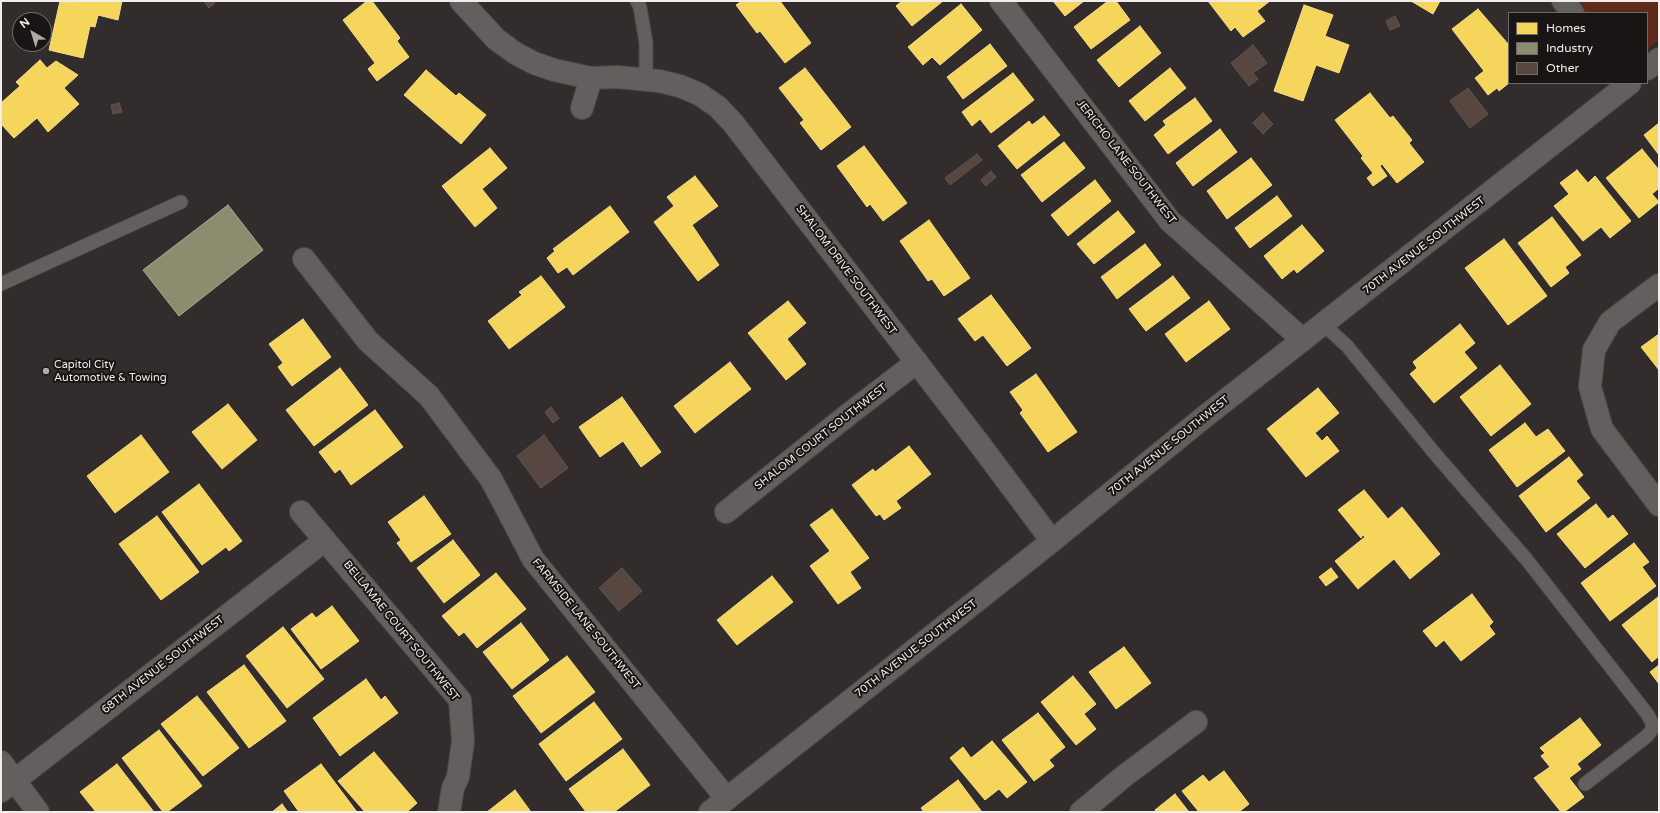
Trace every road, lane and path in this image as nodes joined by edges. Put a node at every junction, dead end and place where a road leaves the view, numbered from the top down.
1 (461, 1) edge
2 (637, 1) edge
3 (1001, 1) edge
4 (1563, 1) edge
5 (1572, 12) edge
6 (1659, 59) edge
7 (1648, 68) edge
8 (592, 78) junction
9 (646, 80) junction
10 (1629, 84) edge
11 (582, 108) dead end
12 (181, 202) dead end
13 (304, 259) dead end
14 (1, 284) edge
15 (1659, 284) edge
16 (1323, 324) junction
17 (1303, 340) junction
18 (917, 362) junction
19 (1659, 505) edge
20 (301, 512) dead end
21 (726, 512) dead end
22 (326, 540) junction
23 (1052, 541) junction
24 (1196, 722) dead end
25 (1, 762) edge
26 (1585, 784) dead end
27 (8, 786) edge
28 (727, 799) junction
29 (38, 812) edge
30 (449, 812) edge
31 (710, 812) edge
32 (1081, 812) edge

1 - 8 street, SHALOM DRIVE SOUTHWEST
2 - 9 lane
3 - 17 street, JERICHO LANE SOUTHWEST
4 - 5 street
6 - 7 street
8 - 9 street, SHALOM DRIVE SOUTHWEST
8 - 11 street
9 - 18 street, SHALOM DRIVE SOUTHWEST
10 - 16 street, 70TH AVENUE SOUTHWEST
12 - 14 lane
13 - 28 street, FARMSIDE LANE SOUTHWEST
15 - 19 street
16 - 17 street, 70TH AVENUE SOUTHWEST
16 - 26 lane
17 - 23 street, 70TH AVENUE SOUTHWEST
18 - 21 street, SHALOM COURT SOUTHWEST
18 - 23 street, SHALOM DRIVE SOUTHWEST
20 - 22 street, BELLAMAE COURT SOUTHWEST
22 - 27 street, 68TH AVENUE SOUTHWEST
22 - 30 street, BELLAMAE COURT SOUTHWEST
23 - 28 street, 70TH AVENUE SOUTHWEST
24 - 32 street
25 - 27 street
27 - 29 street
28 - 31 street, 70TH AVENUE SOUTHWEST

